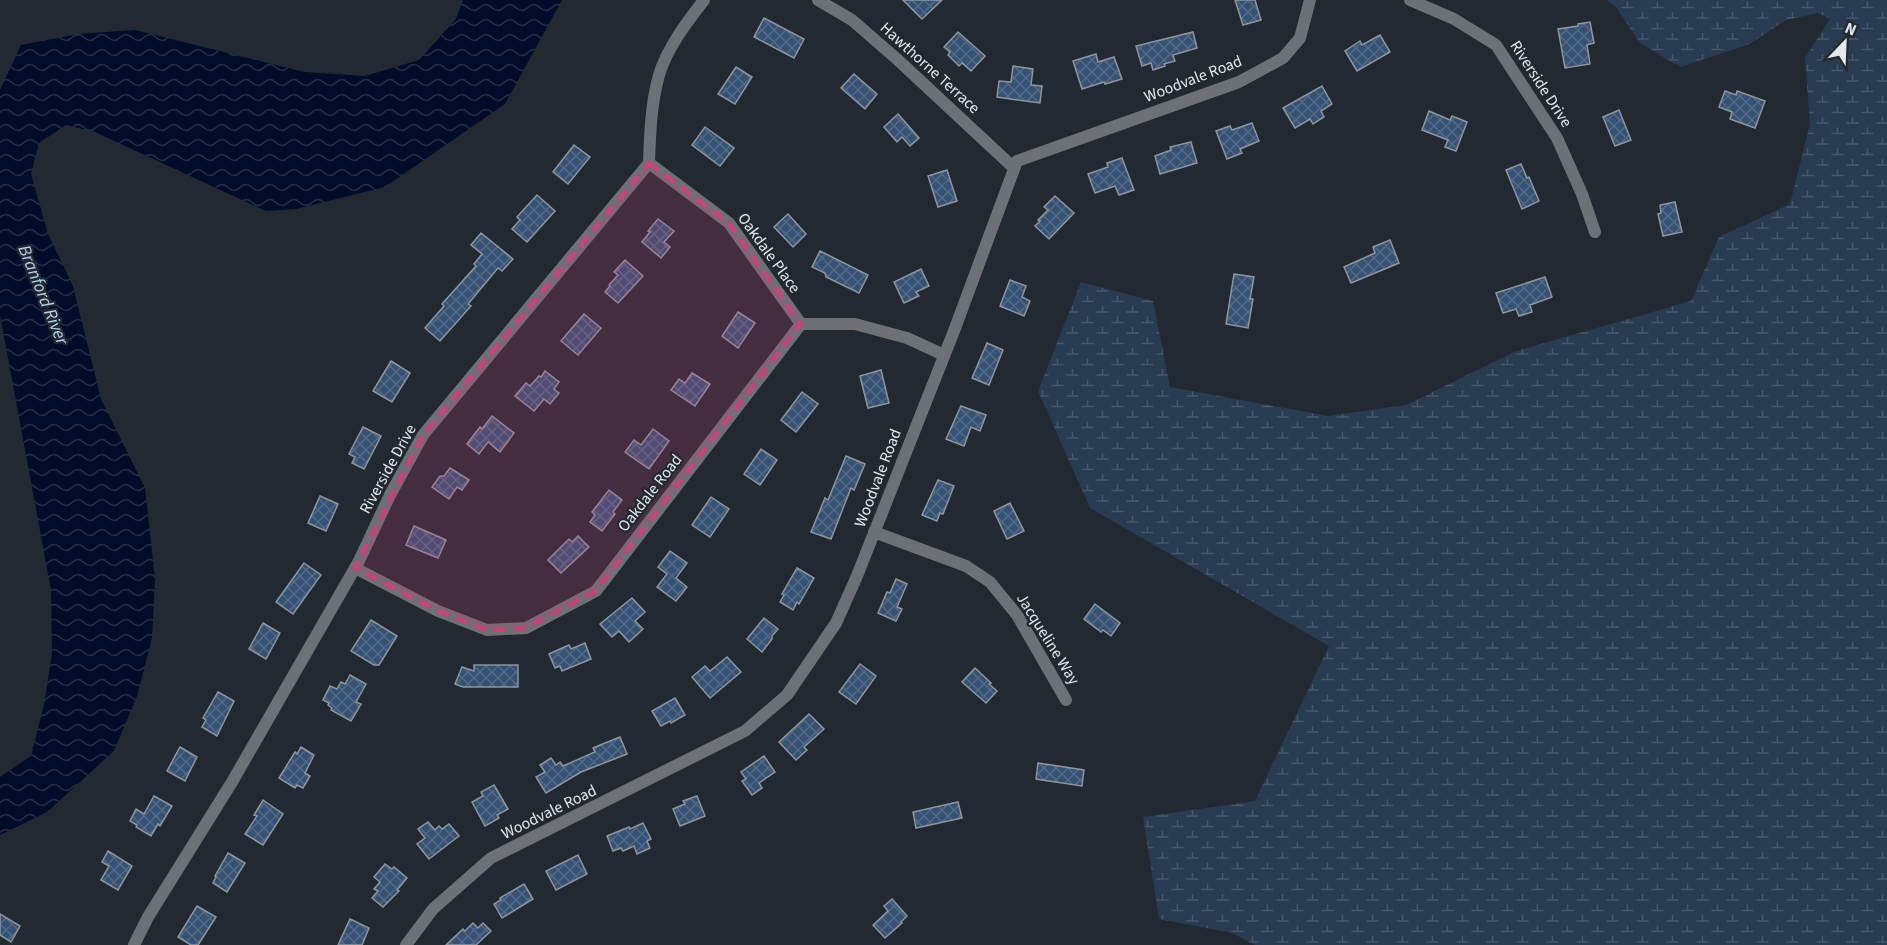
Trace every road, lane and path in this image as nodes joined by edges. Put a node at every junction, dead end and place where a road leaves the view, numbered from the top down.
1 (704, 0) edge
2 (818, 0) edge
3 (1310, 0) edge
4 (1410, 0) edge
5 (649, 163) junction
6 (1014, 168) junction
7 (1595, 231) dead end
8 (801, 324) junction
9 (944, 355) junction
10 (874, 532) junction
11 (354, 568) junction
12 (1066, 700) dead end
13 (134, 945) edge
14 (406, 945) edge

1 - 5 street
2 - 6 street, Hawthorne Terrace
3 - 6 street, Woodvale Road
4 - 7 street, Riverside Drive
5 - 8 street, Oakdale Place
5 - 11 street, Riverside Drive
6 - 9 street, Woodvale Road
8 - 9 street
8 - 11 street, Oakdale Road
9 - 10 street, Woodvale Road
10 - 12 street, Jacqueline Way
10 - 14 street, Woodvale Road
11 - 13 street, Riverside Drive

